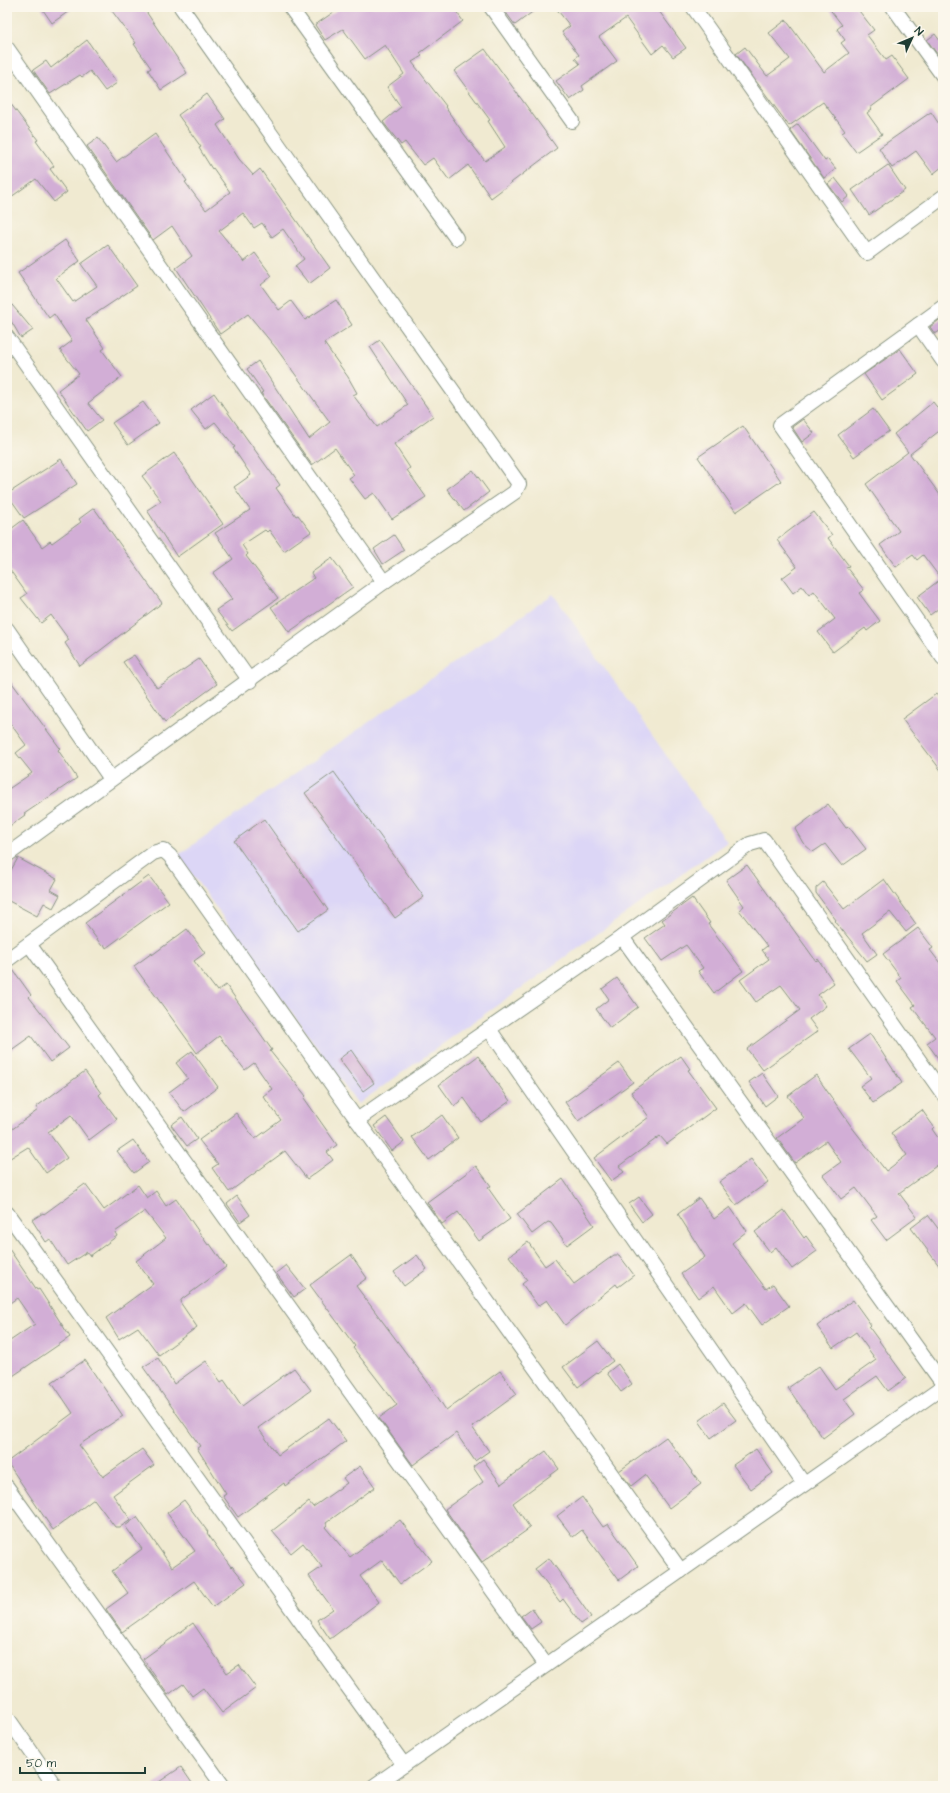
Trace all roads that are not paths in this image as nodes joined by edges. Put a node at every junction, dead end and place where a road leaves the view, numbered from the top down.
1 (182, 7) edge
2 (290, 7) edge
3 (491, 7) edge
4 (693, 7) edge
5 (893, 7) edge
6 (7, 48) edge
7 (943, 76) edge
8 (572, 121) dead end
9 (943, 197) edge
10 (456, 238) dead end
11 (943, 307) edge
12 (918, 325) junction
13 (7, 337) edge
14 (943, 361) edge
15 (384, 582) junction
16 (7, 629) edge
17 (943, 658) edge
18 (250, 681) junction
19 (111, 779) junction
20 (7, 855) edge
21 (622, 937) junction
22 (29, 944) junction
23 (7, 960) edge
24 (489, 1029) junction
25 (943, 1094) edge
26 (356, 1120) junction
27 (7, 1213) edge
28 (943, 1384) edge
29 (943, 1387) edge
30 (804, 1484) junction
31 (7, 1487) edge
32 (681, 1571) junction
33 (546, 1665) junction
34 (7, 1717) edge
35 (404, 1765) junction
36 (55, 1786) edge
37 (223, 1786) edge
38 (374, 1786) edge

1 - 15 street
2 - 10 street
3 - 8 street
4 - 9 street
5 - 7 street
6 - 15 street
11 - 12 street
12 - 14 street
12 - 17 street
13 - 18 street
15 - 18 street
16 - 19 street
18 - 19 street
19 - 20 street
21 - 24 street
21 - 25 street
21 - 28 street
22 - 23 street
22 - 26 street
22 - 33 street
24 - 26 street
24 - 30 street
26 - 32 street
27 - 35 street
29 - 30 street
30 - 32 street
31 - 37 street
32 - 33 street
33 - 35 street
34 - 36 street
35 - 38 street

